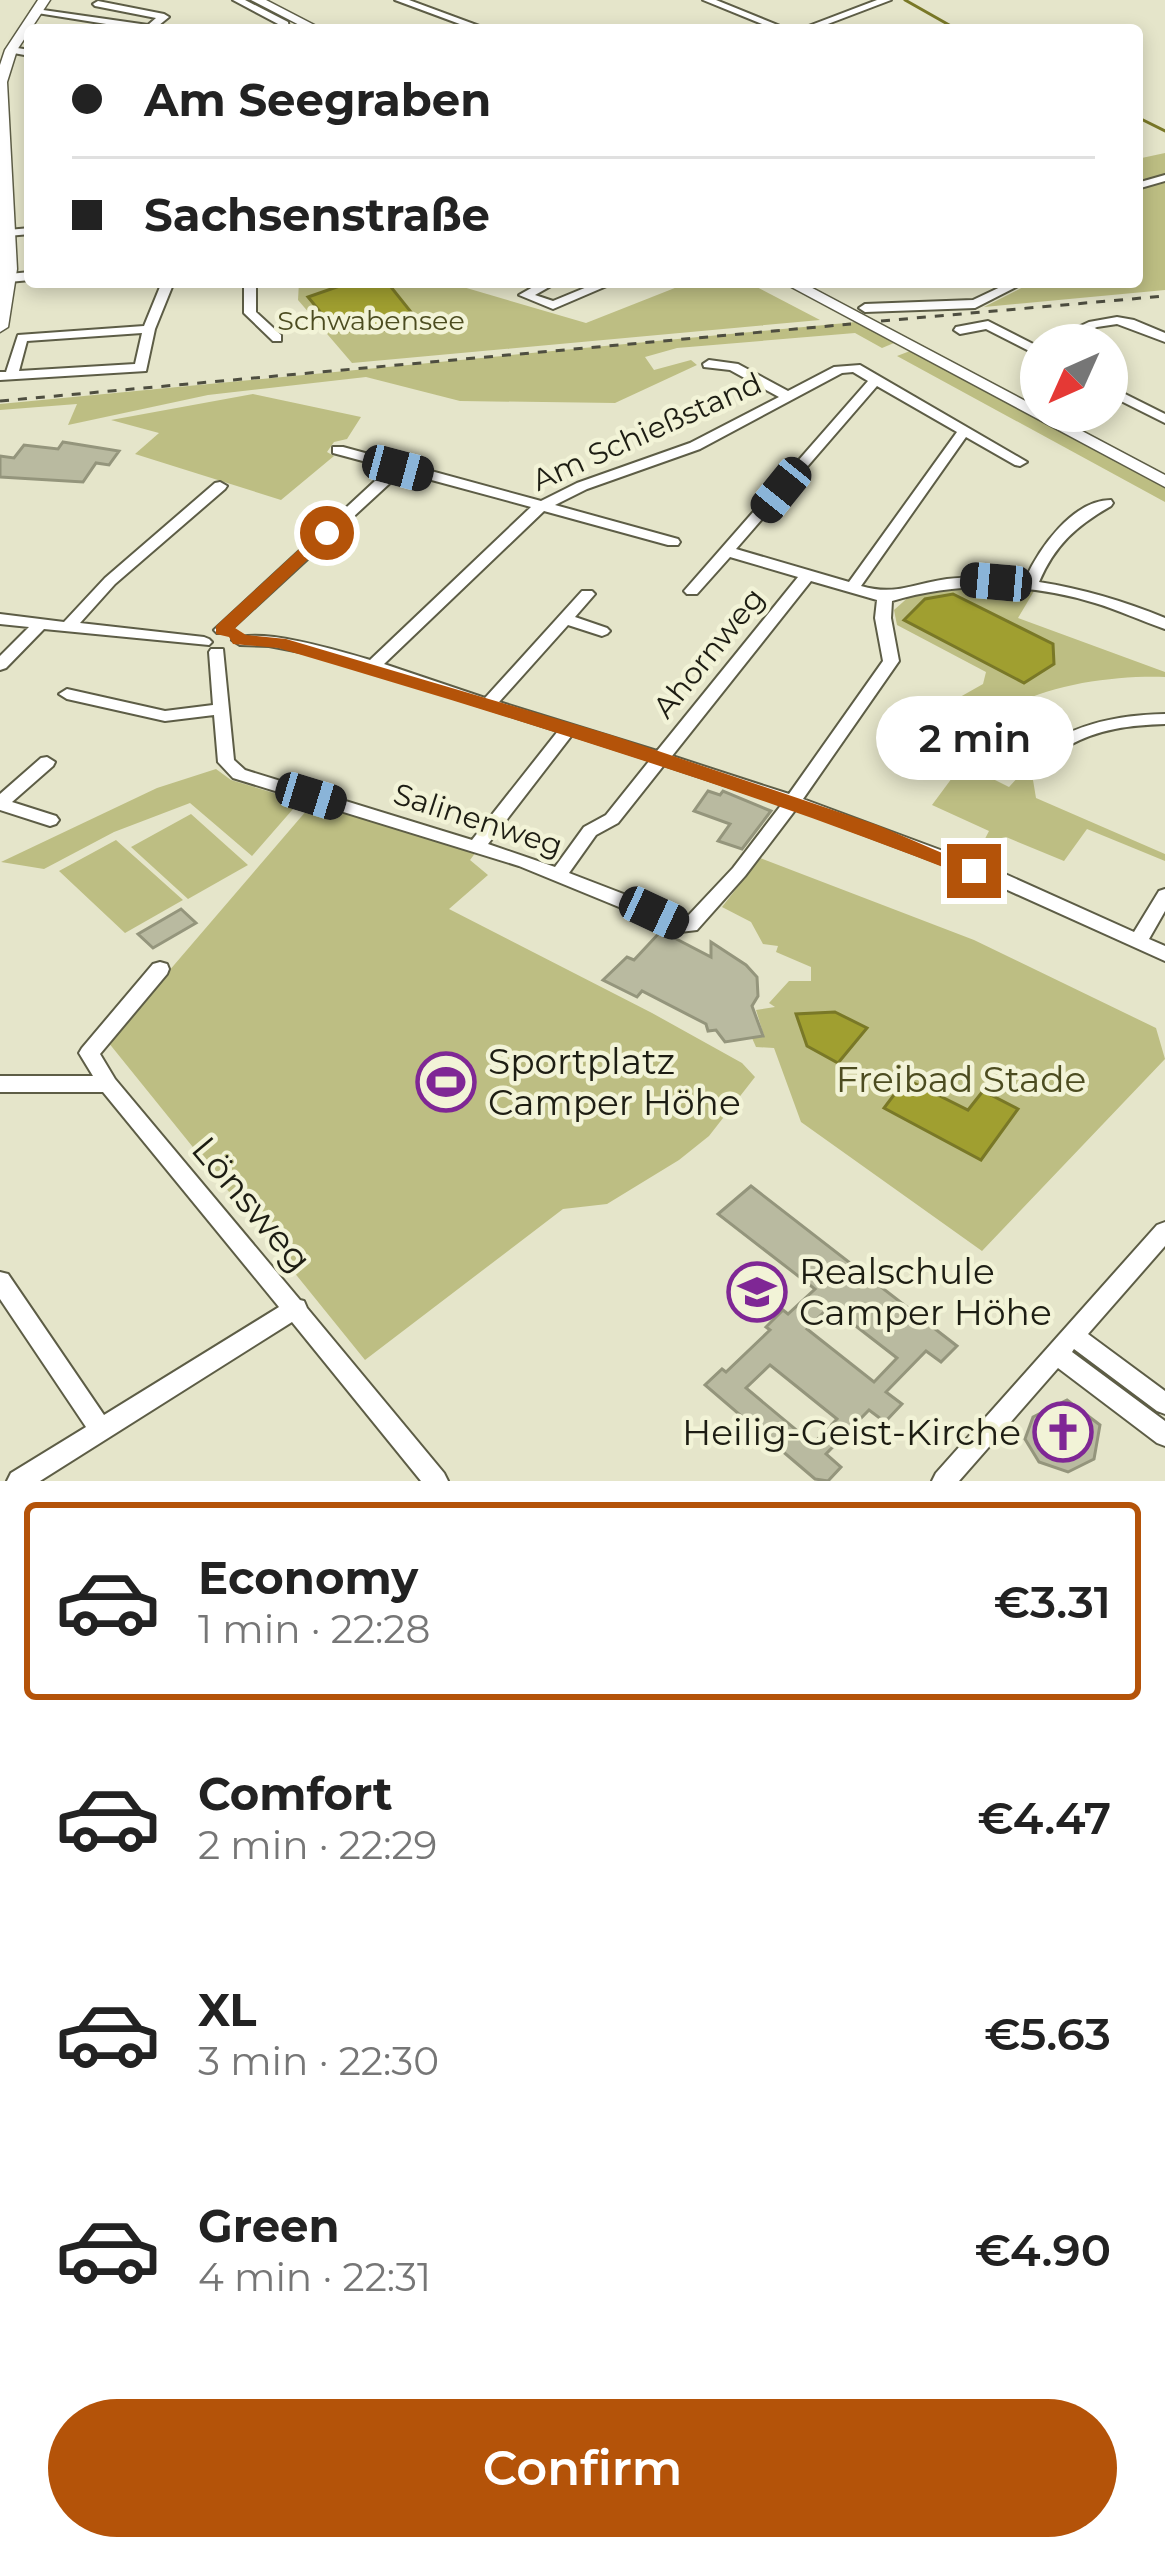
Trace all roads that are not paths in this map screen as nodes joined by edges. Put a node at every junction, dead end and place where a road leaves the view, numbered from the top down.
1 (238, 0) edge
2 (257, 0) edge
3 (268, 0) edge
4 (400, 0) edge
5 (708, 0) edge
6 (886, 0) edge
7 (98, 4) dead end
8 (40, 6) edge
9 (296, 18) junction
10 (148, 24) edge
11 (155, 24) edge
12 (285, 24) edge
13 (307, 24) edge
14 (468, 24) edge
15 (769, 24) edge
16 (820, 24) edge
17 (24, 30) edge
18 (11, 50) junction
19 (24, 52) edge
20 (1, 150) edge
21 (24, 232) edge
22 (8, 233) junction
23 (24, 277) edge
24 (8, 278) junction
25 (165, 288) edge
26 (250, 288) edge
27 (540, 288) edge
28 (595, 288) edge
29 (801, 288) edge
30 (1008, 288) edge
31 (865, 308) dead end
32 (0, 324) edge
33 (1097, 324) edge
34 (148, 329) junction
35 (960, 330) dead end
36 (277, 338) dead end
37 (1165, 338) edge
38 (1020, 339) edge
39 (709, 364) dead end
40 (5, 376) edge
41 (874, 381) junction
42 (789, 397) junction
43 (1128, 400) edge
44 (1165, 403) edge
45 (1148, 411) junction
46 (1165, 419) edge
47 (964, 431) junction
48 (338, 450) dead end
49 (1021, 462) dead end
50 (398, 468) junction
51 (1165, 482) edge
52 (220, 486) dead end
53 (1106, 503) dead end
54 (539, 506) junction
55 (673, 542) dead end
56 (730, 552) junction
57 (808, 574) junction
58 (1030, 585) junction
59 (853, 587) junction
60 (692, 591) dead end
61 (587, 594) dead end
62 (885, 598) junction
63 (0, 619) edge
64 (566, 619) junction
65 (1162, 619) edge
66 (40, 623) junction
67 (68, 627) junction
68 (222, 630) junction
69 (602, 631) dead end
70 (240, 640) junction
71 (210, 647) junction
72 (0, 665) edge
73 (371, 668) junction
74 (67, 694) dead end
75 (489, 704) junction
76 (221, 710) junction
77 (1165, 718) edge
78 (568, 728) junction
79 (659, 758) junction
80 (47, 762) dead end
81 (1035, 763) dead end
82 (3, 796) edge
83 (792, 803) junction
84 (50, 820) dead end
85 (476, 847) junction
86 (560, 874) junction
87 (1165, 895) edge
88 (1138, 941) junction
89 (1165, 954) edge
90 (160, 969) dead end
91 (0, 1084) edge
92 (108, 1084) junction
93 (1165, 1232) edge
94 (0, 1281) edge
95 (296, 1308) junction
96 (1066, 1346) junction
97 (1165, 1404) edge
98 (101, 1430) junction
99 (1165, 1435) edge
100 (20, 1481) edge
101 (436, 1481) edge
102 (944, 1481) edge

1 - 12 street
2 - 9 main road
3 - 9 main road
4 - 14 street
5 - 15 street
6 - 16 street
7 - 11 street
8 - 10 street
9 - 13 main road
17 - 18 main road
18 - 19 street
18 - 20 main road
20 - 22 main road
21 - 22 street
22 - 24 main road
23 - 24 street
24 - 32 main road
25 - 34 street
26 - 36 street
27 - 28 street
29 - 51 main road
30 - 31 street
33 - 37 street
34 - 40 street
34 - 40 street
35 - 38 street
39 - 42 street
41 - 42 street, Am Schießstand
41 - 47 street
41 - 56 street
42 - 54 street, Am Schießstand
43 - 45 street
44 - 45 street
45 - 46 street
47 - 49 street
47 - 59 street
48 - 50 street
50 - 54 street
50 - 68 street
52 - 67 street
53 - 58 street
54 - 55 street
54 - 73 street, Am Schießstand
56 - 57 street
56 - 60 street
57 - 59 street
57 - 79 street, Ahornweg
58 - 62 street
58 - 65 street
59 - 62 street
61 - 64 street
62 - 83 street
63 - 66 street
64 - 69 street
64 - 75 street
66 - 67 street
66 - 72 street
67 - 71 street
68 - 70 street
68 - 71 street
70 - 71 street
70 - 73 street
71 - 76 street, Salinenweg
73 - 75 street
74 - 76 street
75 - 78 street
76 - 85 street, Salinenweg
77 - 81 street
78 - 79 street
78 - 85 street
79 - 83 street
79 - 86 street, Ahornweg
80 - 82 street
82 - 84 street
83 - 86 street, Salinenweg
83 - 88 street
85 - 86 street, Salinenweg
87 - 88 street
88 - 89 street
90 - 92 street
91 - 92 street
92 - 95 street, Lönsweg
93 - 96 street
94 - 98 street
95 - 98 street
95 - 101 street, Lönsweg
96 - 97 street
96 - 99 street
96 - 102 street
98 - 100 street

